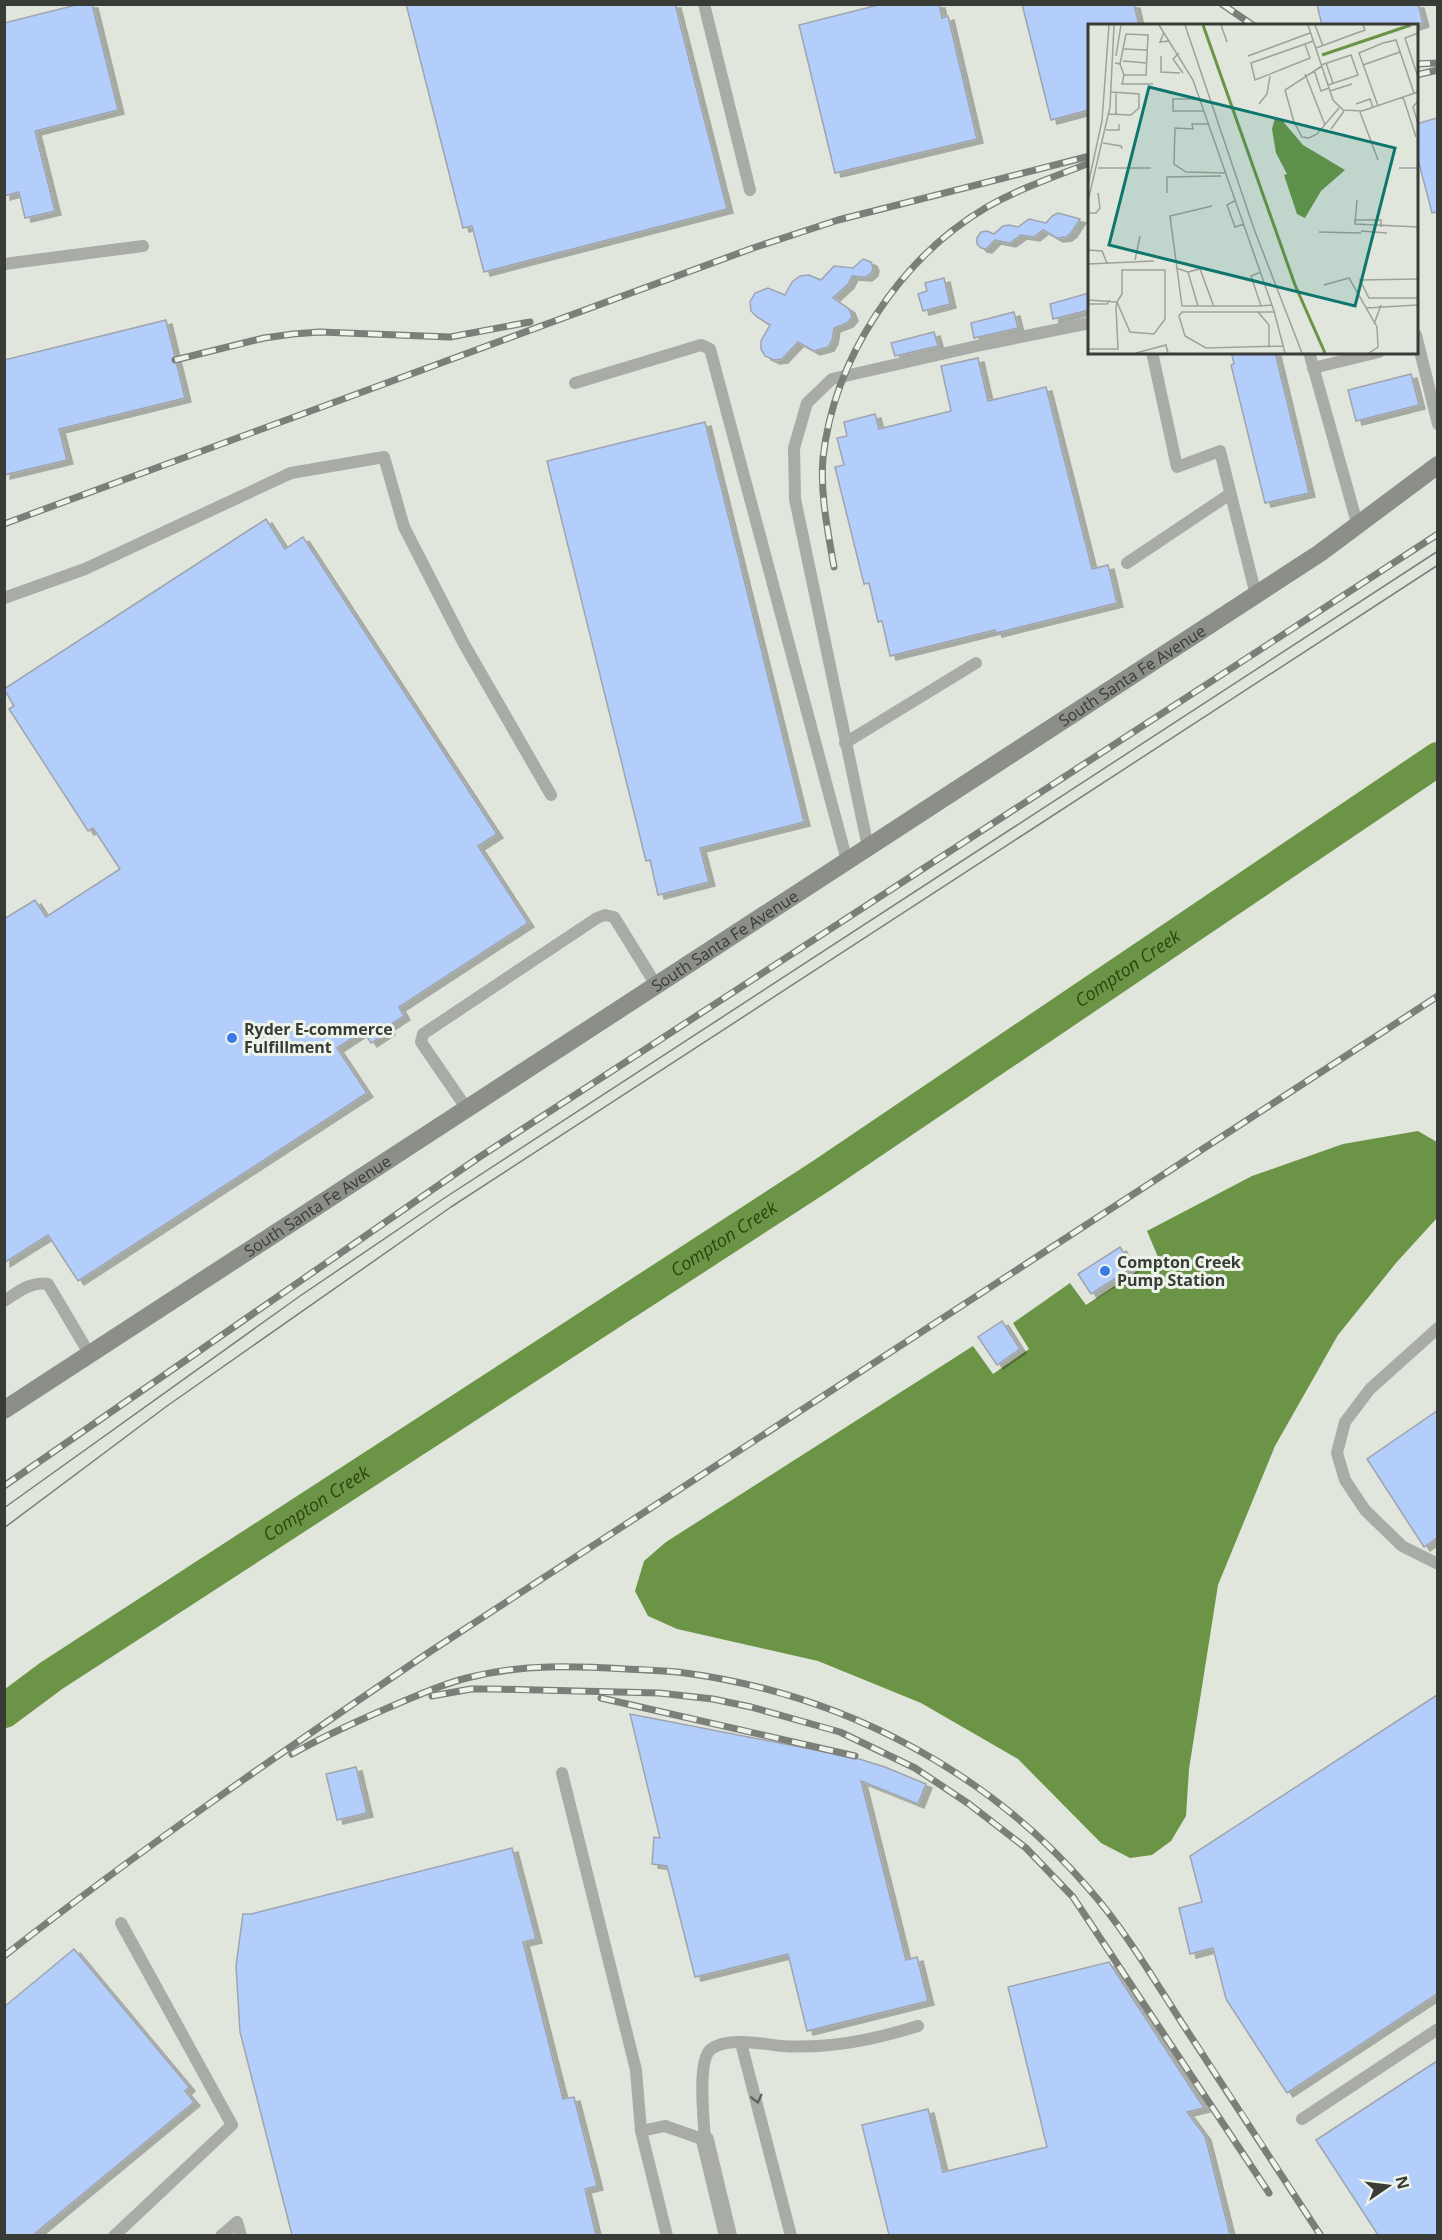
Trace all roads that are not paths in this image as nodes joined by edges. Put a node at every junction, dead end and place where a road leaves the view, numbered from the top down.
1 (704, 4) edge
2 (750, 190) dead end
3 (143, 246) dead end
4 (4, 264) edge
5 (1088, 323) edge
6 (1418, 343) edge
7 (1152, 354) edge
8 (1310, 354) edge
9 (1371, 354) edge
10 (1313, 368) junction
11 (575, 383) dead end
12 (1437, 424) edge
13 (1437, 465) edge
14 (1230, 494) junction
15 (1357, 523) junction
16 (1127, 563) dead end
17 (1256, 595) junction
18 (4, 598) edge
19 (976, 663) dead end
20 (845, 743) junction
21 (551, 795) dead end
22 (868, 848) junction
23 (847, 861) junction
24 (656, 986) junction
25 (467, 1109) junction
26 (4, 1301) edge
27 (1437, 1328) edge
28 (90, 1354) junction
29 (4, 1410) edge
30 (1437, 1564) edge
31 (562, 1773) dead end
32 (121, 1923) dead end
33 (918, 2026) dead end
34 (1437, 2029) edge
35 (741, 2043) junction
36 (1302, 2119) dead end
37 (641, 2131) junction
38 (705, 2140) junction
39 (114, 2235) edge
40 (221, 2235) edge
41 (241, 2235) edge
42 (667, 2235) edge
43 (728, 2235) edge
44 (791, 2235) edge

1 - 2 lane
3 - 4 lane
5 - 20 lane
6 - 12 lane
7 - 14 lane
8 - 10 lane
9 - 10 lane
10 - 15 lane
11 - 23 lane
13 - 15 main road, South Santa Fe Avenue
14 - 16 lane
14 - 17 lane
15 - 17 main road, South Santa Fe Avenue
17 - 22 main road, South Santa Fe Avenue
18 - 21 lane
19 - 20 lane
20 - 22 lane
22 - 23 main road, South Santa Fe Avenue
23 - 24 main road, South Santa Fe Avenue
24 - 25 main road, South Santa Fe Avenue
24 - 25 lane
25 - 28 main road, South Santa Fe Avenue
26 - 28 lane
27 - 30 lane
28 - 29 main road, South Santa Fe Avenue
31 - 37 lane
32 - 39 lane
33 - 35 lane
34 - 36 lane
35 - 38 lane
35 -> 44 lane
37 - 38 lane
37 - 42 lane
38 - 43 street
40 - 41 lane

